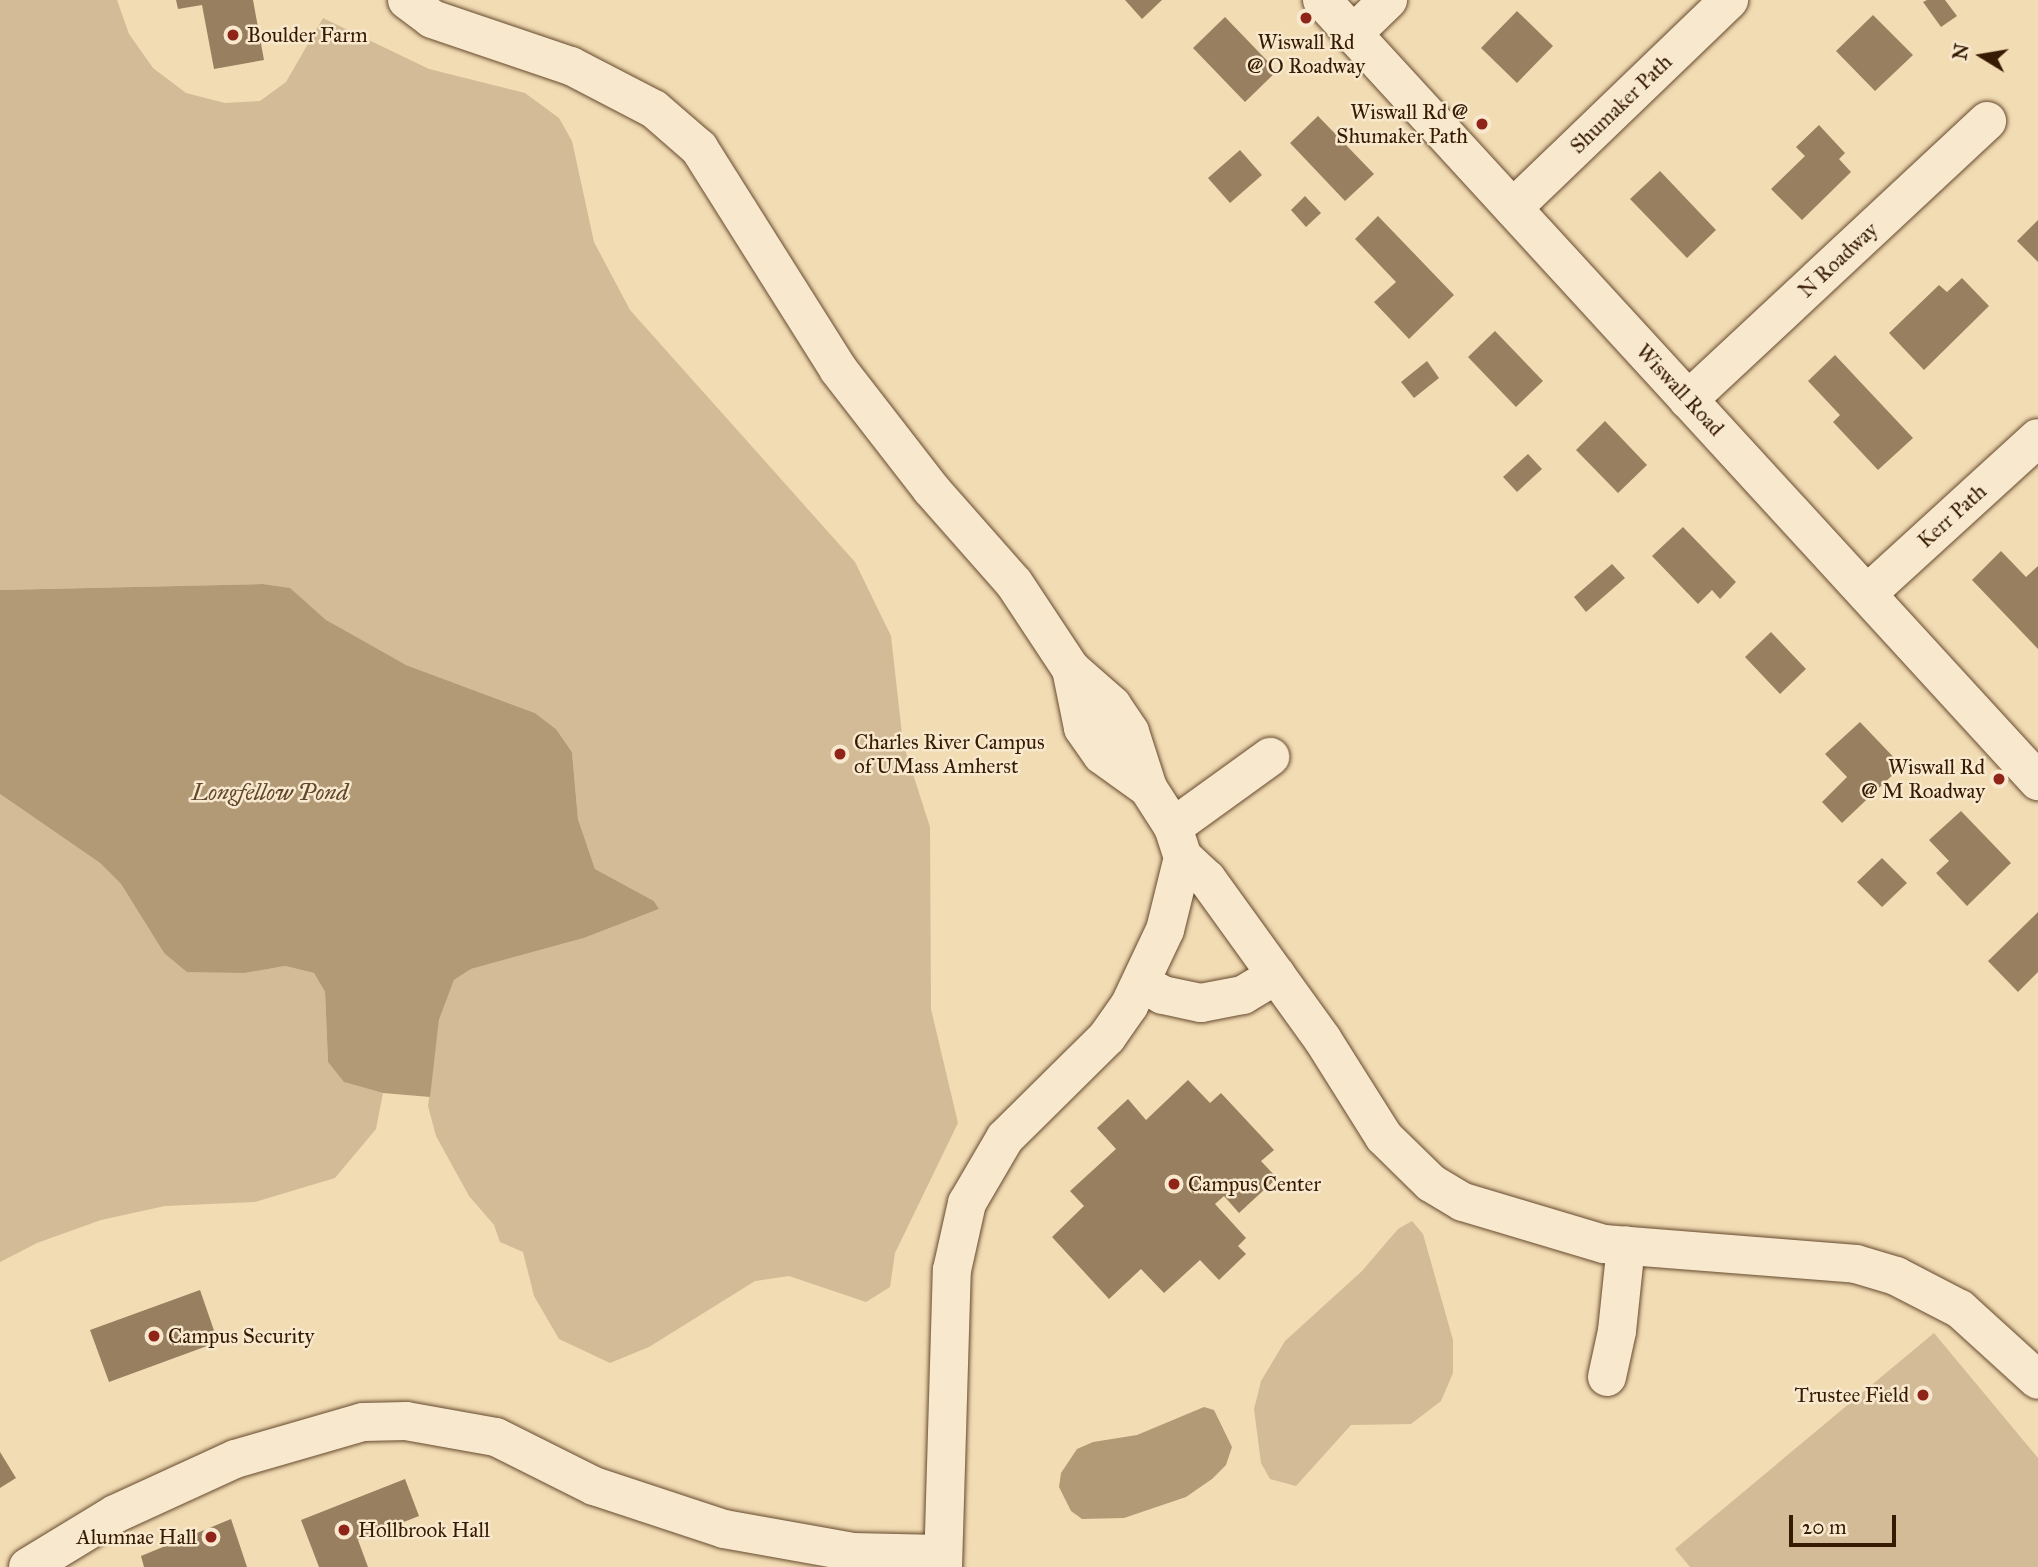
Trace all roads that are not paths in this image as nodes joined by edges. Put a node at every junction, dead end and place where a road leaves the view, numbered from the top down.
1 (407, 0) edge
2 (1322, 0) edge
3 (1388, 0) edge
4 (1729, 0) edge
5 (1353, 34) junction
6 (1987, 121) dead end
7 (1513, 208) junction
8 (1688, 400) junction
9 (2038, 438) edge
10 (1867, 594) junction
11 (1270, 757) dead end
12 (2038, 781) edge
13 (1178, 842) junction
14 (1276, 975) junction
15 (1142, 984) junction
16 (1626, 1245) junction
17 (1607, 1377) dead end
18 (2038, 1380) edge
19 (849, 1559) edge
20 (941, 1560) edge
21 (28, 1567) edge

1 - 13 street
2 - 5 street, Wiswall Road
3 - 5 street
4 - 7 street, Shumaker Path
5 - 7 street, Wiswall Road
6 - 8 street, N Roadway
7 - 8 street, Wiswall Road
8 - 10 street, Wiswall Road
9 - 10 street, Kerr Path
10 - 12 street, Wiswall Road
11 - 13 street
13 - 14 street
13 - 15 street
14 - 15 street
14 - 16 street
15 - 20 street
16 - 17 street
16 - 18 street
19 - 20 street
19 - 21 street

